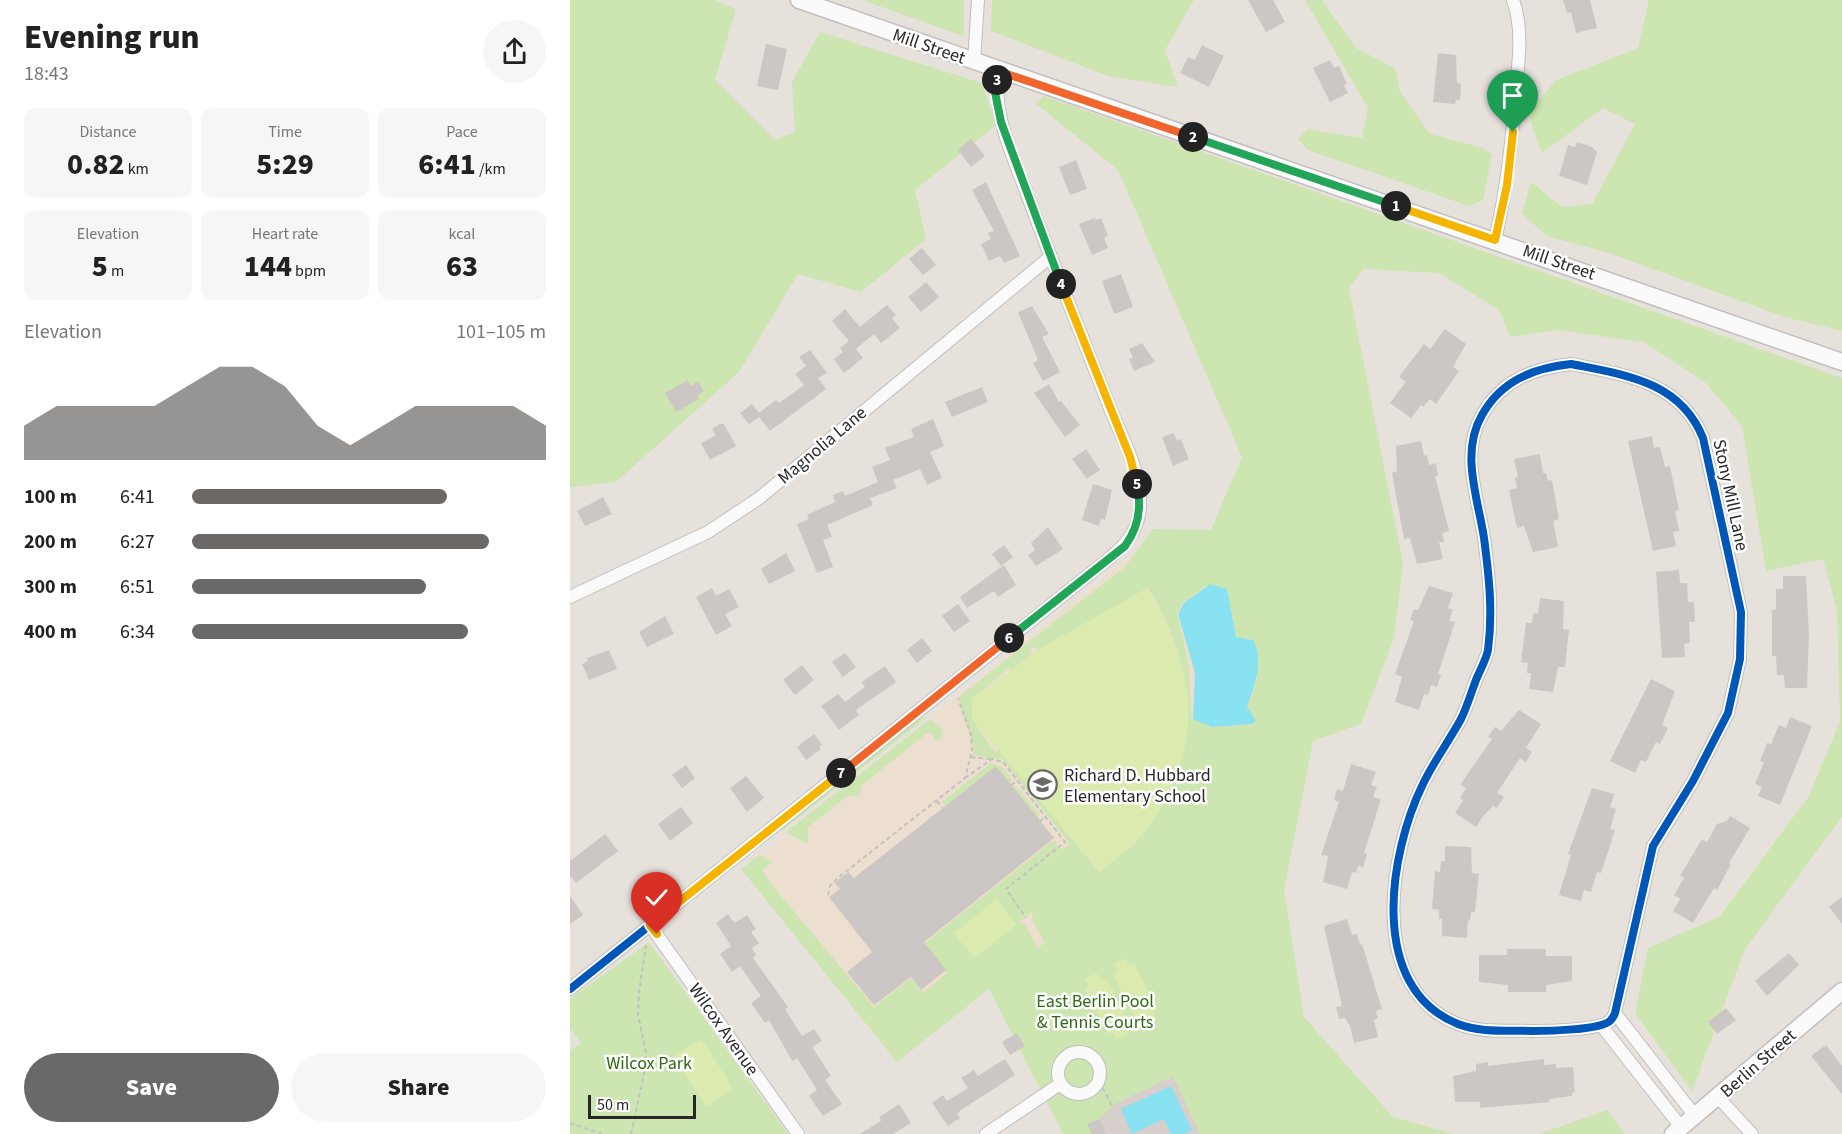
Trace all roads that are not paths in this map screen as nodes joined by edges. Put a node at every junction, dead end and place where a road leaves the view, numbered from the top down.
1 (799, 0) edge
2 (978, 0) edge
3 (1513, 0) edge
4 (974, 62) junction
5 (998, 71) junction
6 (1495, 240) junction
7 (1050, 257) junction
8 (1842, 362) edge
9 (570, 597) edge
10 (650, 925) junction
11 (570, 989) edge
12 (1842, 991) edge
13 (1615, 1013) junction
14 (1601, 1025) junction
15 (1060, 1084) junction
16 (1718, 1096) junction
17 (1695, 1116) junction
18 (1677, 1130) edge
19 (798, 1134) edge
20 (986, 1134) edge
21 (1752, 1134) edge

1 - 4 main road, Mill Street
2 - 4 street
3 - 6 street
4 - 5 main road, Mill Street
5 - 6 main road, Mill Street
5 - 7 street
6 - 8 main road, Mill Street
7 - 9 street, Magnolia Lane
7 - 10 street
10 - 11 street
10 - 19 street, Wilcox Avenue
12 - 16 main road, Berlin Street
13 - 14 street
13 - 14 street, Stony Mill Lane
13 - 17 street
14 - 18 street
15 - 15 street
15 - 20 street
16 - 17 main road, Berlin Street
16 - 21 street
17 - 18 main road, Berlin Street

